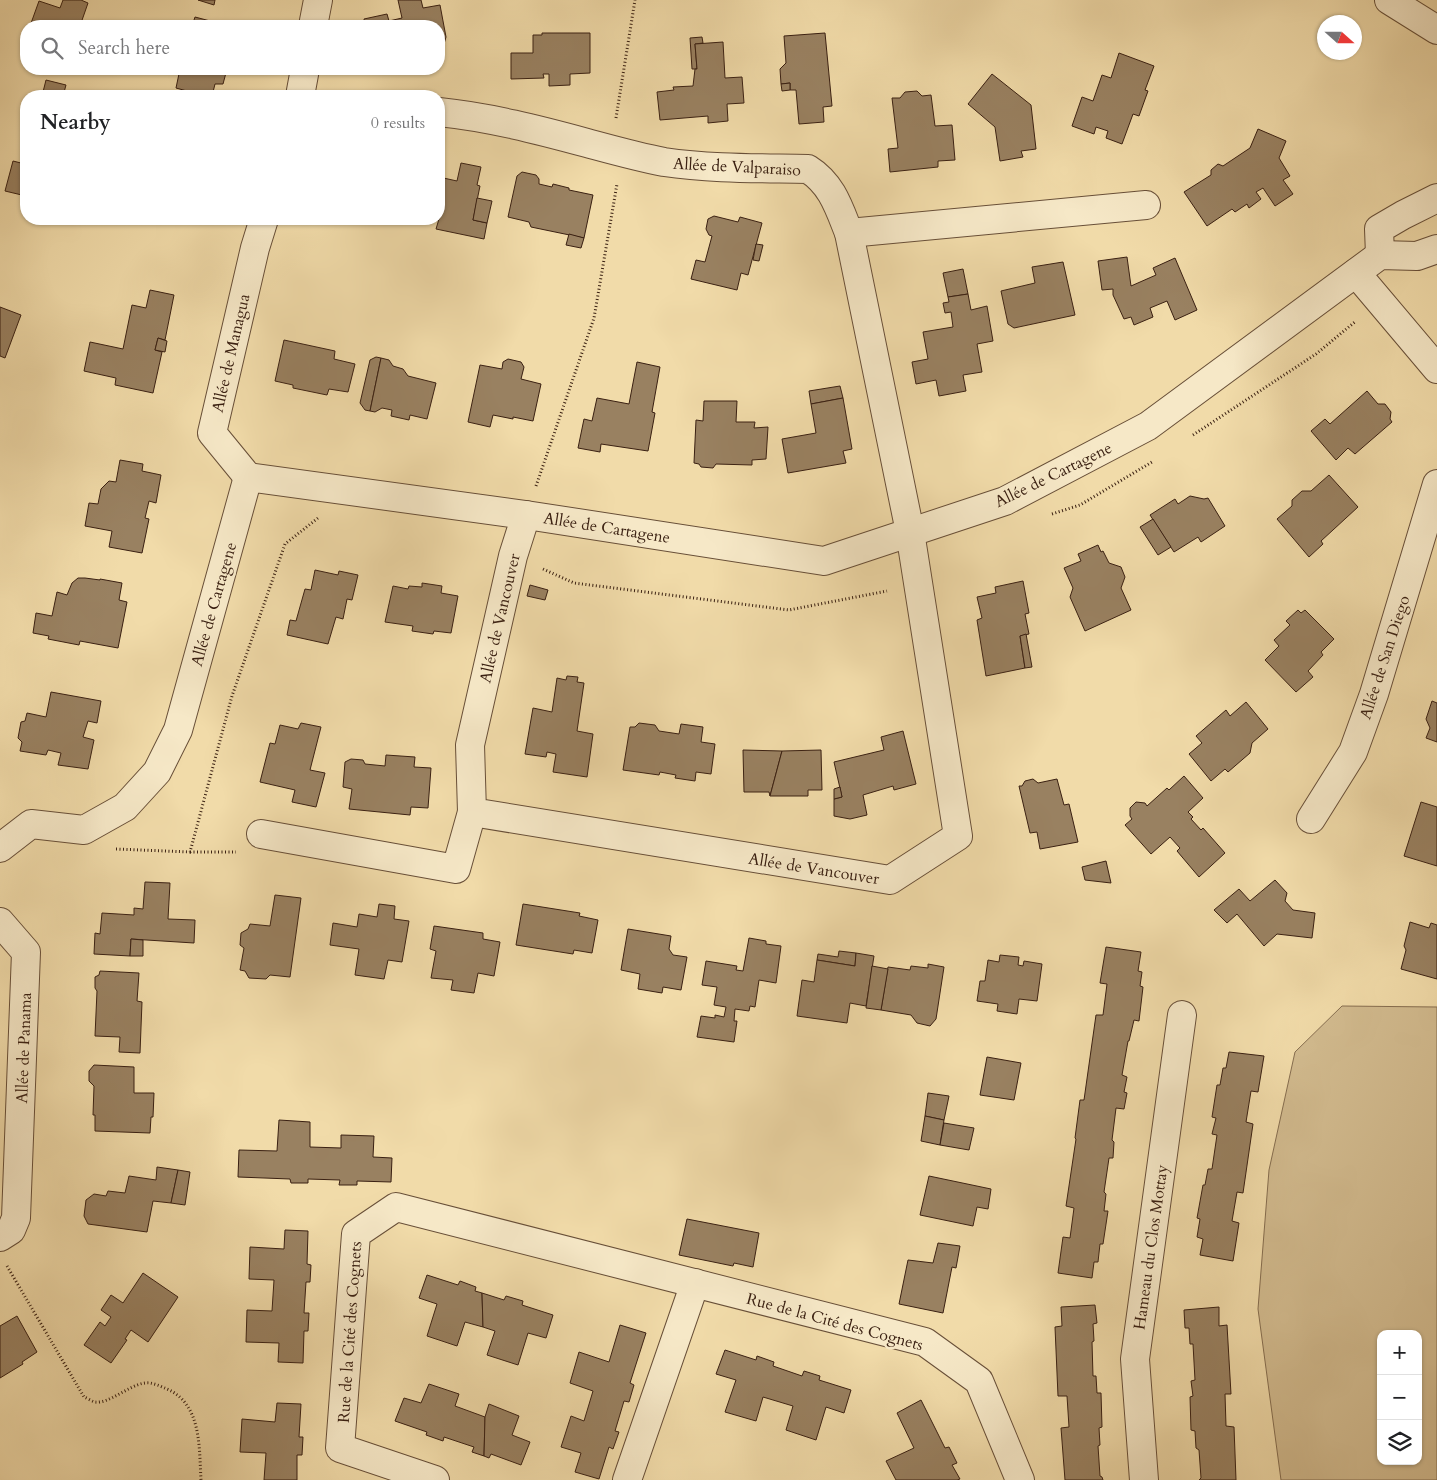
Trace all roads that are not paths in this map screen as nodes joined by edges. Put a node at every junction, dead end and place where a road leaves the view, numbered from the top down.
1 (318, 0) edge
2 (1389, 0) edge
3 (314, 20) edge
4 (1437, 30) edge
5 (304, 75) edge
6 (301, 90) edge
7 (445, 112) edge
8 (1437, 198) edge
9 (1146, 205) dead end
10 (262, 225) edge
11 (849, 233) junction
12 (1437, 249) edge
13 (1380, 256) junction
14 (1356, 273) junction
15 (1437, 369) edge
16 (248, 477) junction
17 (1437, 484) edge
18 (526, 515) junction
19 (910, 532) junction
20 (472, 812) junction
21 (1311, 819) dead end
22 (261, 834) road end
23 (0, 848) edge
24 (0, 922) edge
25 (1182, 1015) dead end
26 (2, 1250) edge
27 (695, 1283) junction
28 (435, 1480) edge
29 (627, 1480) edge
30 (1020, 1480) edge
31 (1144, 1480) edge

1 - 3 street
2 - 4 street
5 - 6 street
7 - 11 street, Allée de Valparaiso
8 - 13 street
9 - 11 street
10 - 16 street, Allée de Managua
11 - 19 street, Allée de Valparaiso
12 - 13 street
13 - 14 street, Allée de Cartagene
14 - 15 street
14 - 19 street, Allée de Cartagene
16 - 18 street, Allée de Cartagene
16 - 23 street, Allée de Cartagene
17 - 21 street, Allée de San Diego
18 - 19 street, Allée de Cartagene
18 - 20 street, Allée de Vancouver
19 - 20 street, Allée de Vancouver
20 - 22 street, Allée de Vancouver
24 - 26 street, Allée de Panama
25 - 31 street, Hameau du Clos Mottay
27 - 28 street, Rue de la Cité des Cognets
27 - 29 street
27 - 30 street, Rue de la Cité des Cognets

